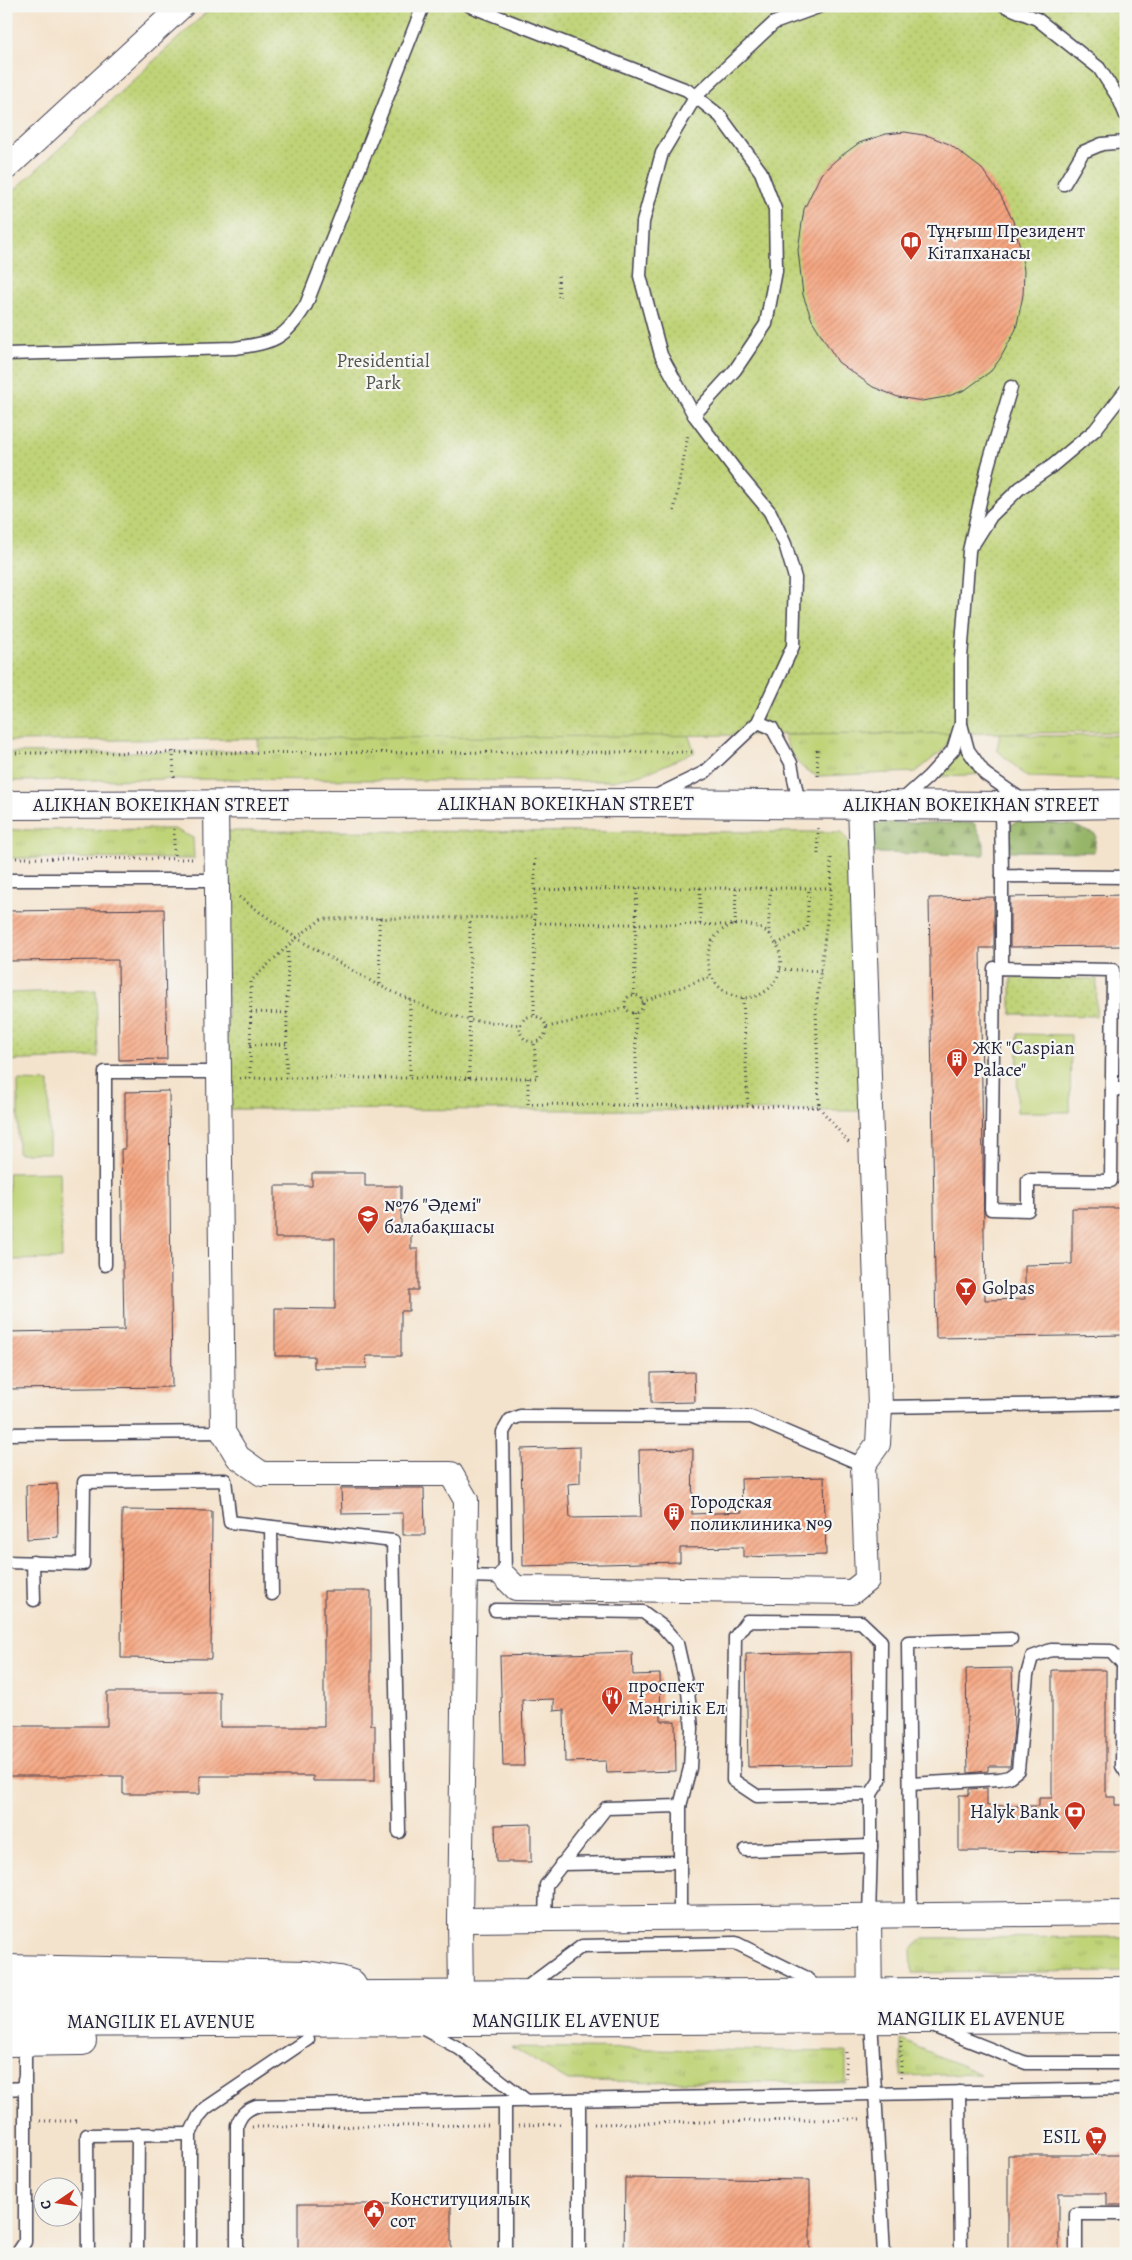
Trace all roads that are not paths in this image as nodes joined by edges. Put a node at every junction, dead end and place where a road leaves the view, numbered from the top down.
1 (182, 6) edge
2 (423, 6) edge
3 (470, 6) edge
4 (821, 6) edge
5 (1004, 6) edge
6 (696, 96) junction
7 (1126, 116) edge
8 (1126, 142) edge
9 (6, 168) edge
10 (1064, 184) dead end
11 (6, 354) edge
12 (1011, 387) dead end
13 (1126, 390) edge
14 (694, 415) junction
15 (969, 551) junction
16 (758, 722) junction
17 (961, 724) junction
18 (642, 803) junction
19 (216, 804) junction
20 (799, 804) junction
21 (1126, 804) edge
22 (6, 805) edge
23 (860, 805) junction
24 (896, 805) junction
25 (1030, 805) junction
26 (1001, 806) junction
27 (224, 876) junction
28 (1002, 876) junction
29 (1126, 877) edge
30 (6, 880) edge
31 (1002, 968) junction
32 (219, 1075) junction
33 (1112, 1089) junction
34 (1126, 1089) edge
35 (106, 1265) dead end
36 (1126, 1403) edge
37 (880, 1407) junction
38 (223, 1432) junction
39 (6, 1434) edge
40 (863, 1465) junction
41 (271, 1527) junction
42 (6, 1562) edge
43 (33, 1562) junction
44 (464, 1576) junction
45 (505, 1577) junction
46 (272, 1594) dead end
47 (34, 1600) dead end
48 (495, 1610) dead end
49 (1011, 1639) dead end
50 (1126, 1772) edge
51 (910, 1784) junction
52 (871, 1794) junction
53 (680, 1806) junction
54 (399, 1832) dead end
55 (871, 1846) junction
56 (746, 1850) dead end
57 (680, 1862) junction
58 (561, 1864) junction
59 (1126, 1913) edge
60 (911, 1916) junction
61 (869, 1917) junction
62 (545, 1918) junction
63 (680, 1918) junction
64 (460, 1920) junction
65 (6, 1969) edge
66 (1126, 1991) edge
67 (870, 1992) junction
68 (822, 1993) junction
69 (460, 1994) junction
70 (517, 1994) junction
71 (6, 1997) edge
72 (379, 2008) junction
73 (1126, 2018) edge
74 (870, 2019) junction
75 (410, 2021) junction
76 (6, 2023) edge
77 (907, 2030) junction
78 (308, 2039) junction
79 (16, 2042) edge
80 (1126, 2062) edge
81 (6, 2089) edge
82 (1126, 2089) edge
83 (959, 2092) junction
84 (875, 2094) junction
85 (579, 2100) junction
86 (526, 2101) junction
87 (505, 2102) junction
88 (138, 2134) junction
89 (190, 2134) junction
90 (1126, 2214) edge
91 (17, 2254) edge
92 (88, 2254) edge
93 (137, 2254) edge
94 (190, 2254) edge
95 (237, 2254) edge
96 (504, 2254) edge
97 (579, 2254) edge
98 (884, 2254) edge
99 (961, 2254) edge
100 (1076, 2254) edge

1 - 9 street
2 - 11 lane
3 - 6 lane
4 - 6 lane
5 - 7 lane
6 - 14 lane
6 - 14 lane
8 - 10 lane
12 - 15 lane
13 - 15 lane
14 - 16 lane
15 - 17 lane
16 - 18 lane
16 - 20 lane
17 - 24 lane
17 - 25 lane
18 - 19 main road, ALIKHAN BOKEIKHAN STREET
18 - 20 main road, ALIKHAN BOKEIKHAN STREET
19 - 22 main road, ALIKHAN BOKEIKHAN STREET
19 - 27 street
20 - 23 main road, ALIKHAN BOKEIKHAN STREET
21 - 25 main road, ALIKHAN BOKEIKHAN STREET
23 - 24 main road, ALIKHAN BOKEIKHAN STREET
23 - 37 street
24 - 26 main road, ALIKHAN BOKEIKHAN STREET
25 - 26 main road, ALIKHAN BOKEIKHAN STREET
26 - 28 lane
27 - 30 lane
27 - 32 street
28 - 29 lane
28 - 31 lane
31 - 33 lane
31 - 33 lane
32 - 35 lane
32 - 38 street
33 - 34 lane
36 - 37 lane
37 - 40 street
38 - 39 lane
38 - 44 street
40 - 45 street
40 - 45 lane
41 - 43 lane
41 - 46 lane
41 - 54 lane
42 - 43 lane
43 - 47 lane
44 - 45 lane
44 - 64 street
48 - 53 lane
49 - 51 lane
50 - 51 lane
51 - 60 lane
52 - 52 lane
52 - 55 lane
53 - 57 lane
53 - 58 lane
55 - 56 lane
55 - 61 lane
57 - 58 lane
57 - 63 lane
58 - 62 lane
59 - 60 street
60 - 61 street
61 - 63 street
61 - 67 street
62 - 63 street
62 - 64 street
64 - 69 street
65 - 72 main road
66 - 67 main road, MANGILIK EL AVENUE
67 - 68 main road, MANGILIK EL AVENUE
67 - 74 street
68 - 70 main road, MANGILIK EL AVENUE
68 - 70 lane
69 - 70 main road, MANGILIK EL AVENUE
69 - 72 main road, MANGILIK EL AVENUE
71 - 72 main road, MANGILIK EL AVENUE
72 - 75 main road, MANGILIK EL AVENUE
72 - 76 main road, MANGILIK EL AVENUE
72 - 78 main road
73 - 77 main road, MANGILIK EL AVENUE
74 - 75 main road, MANGILIK EL AVENUE
74 - 77 main road, MANGILIK EL AVENUE
74 - 84 lane
75 - 86 lane
77 - 80 lane
78 - 79 main road
78 - 89 lane
79 - 81 lane
79 - 91 lane
82 - 83 lane
83 - 84 lane
83 - 99 lane
84 - 85 lane
84 - 98 lane
85 - 86 lane
85 - 97 lane
86 - 87 lane
87 - 95 lane
87 - 96 lane
88 - 89 lane
88 - 92 lane
88 - 93 lane
89 - 94 lane
90 - 100 lane

